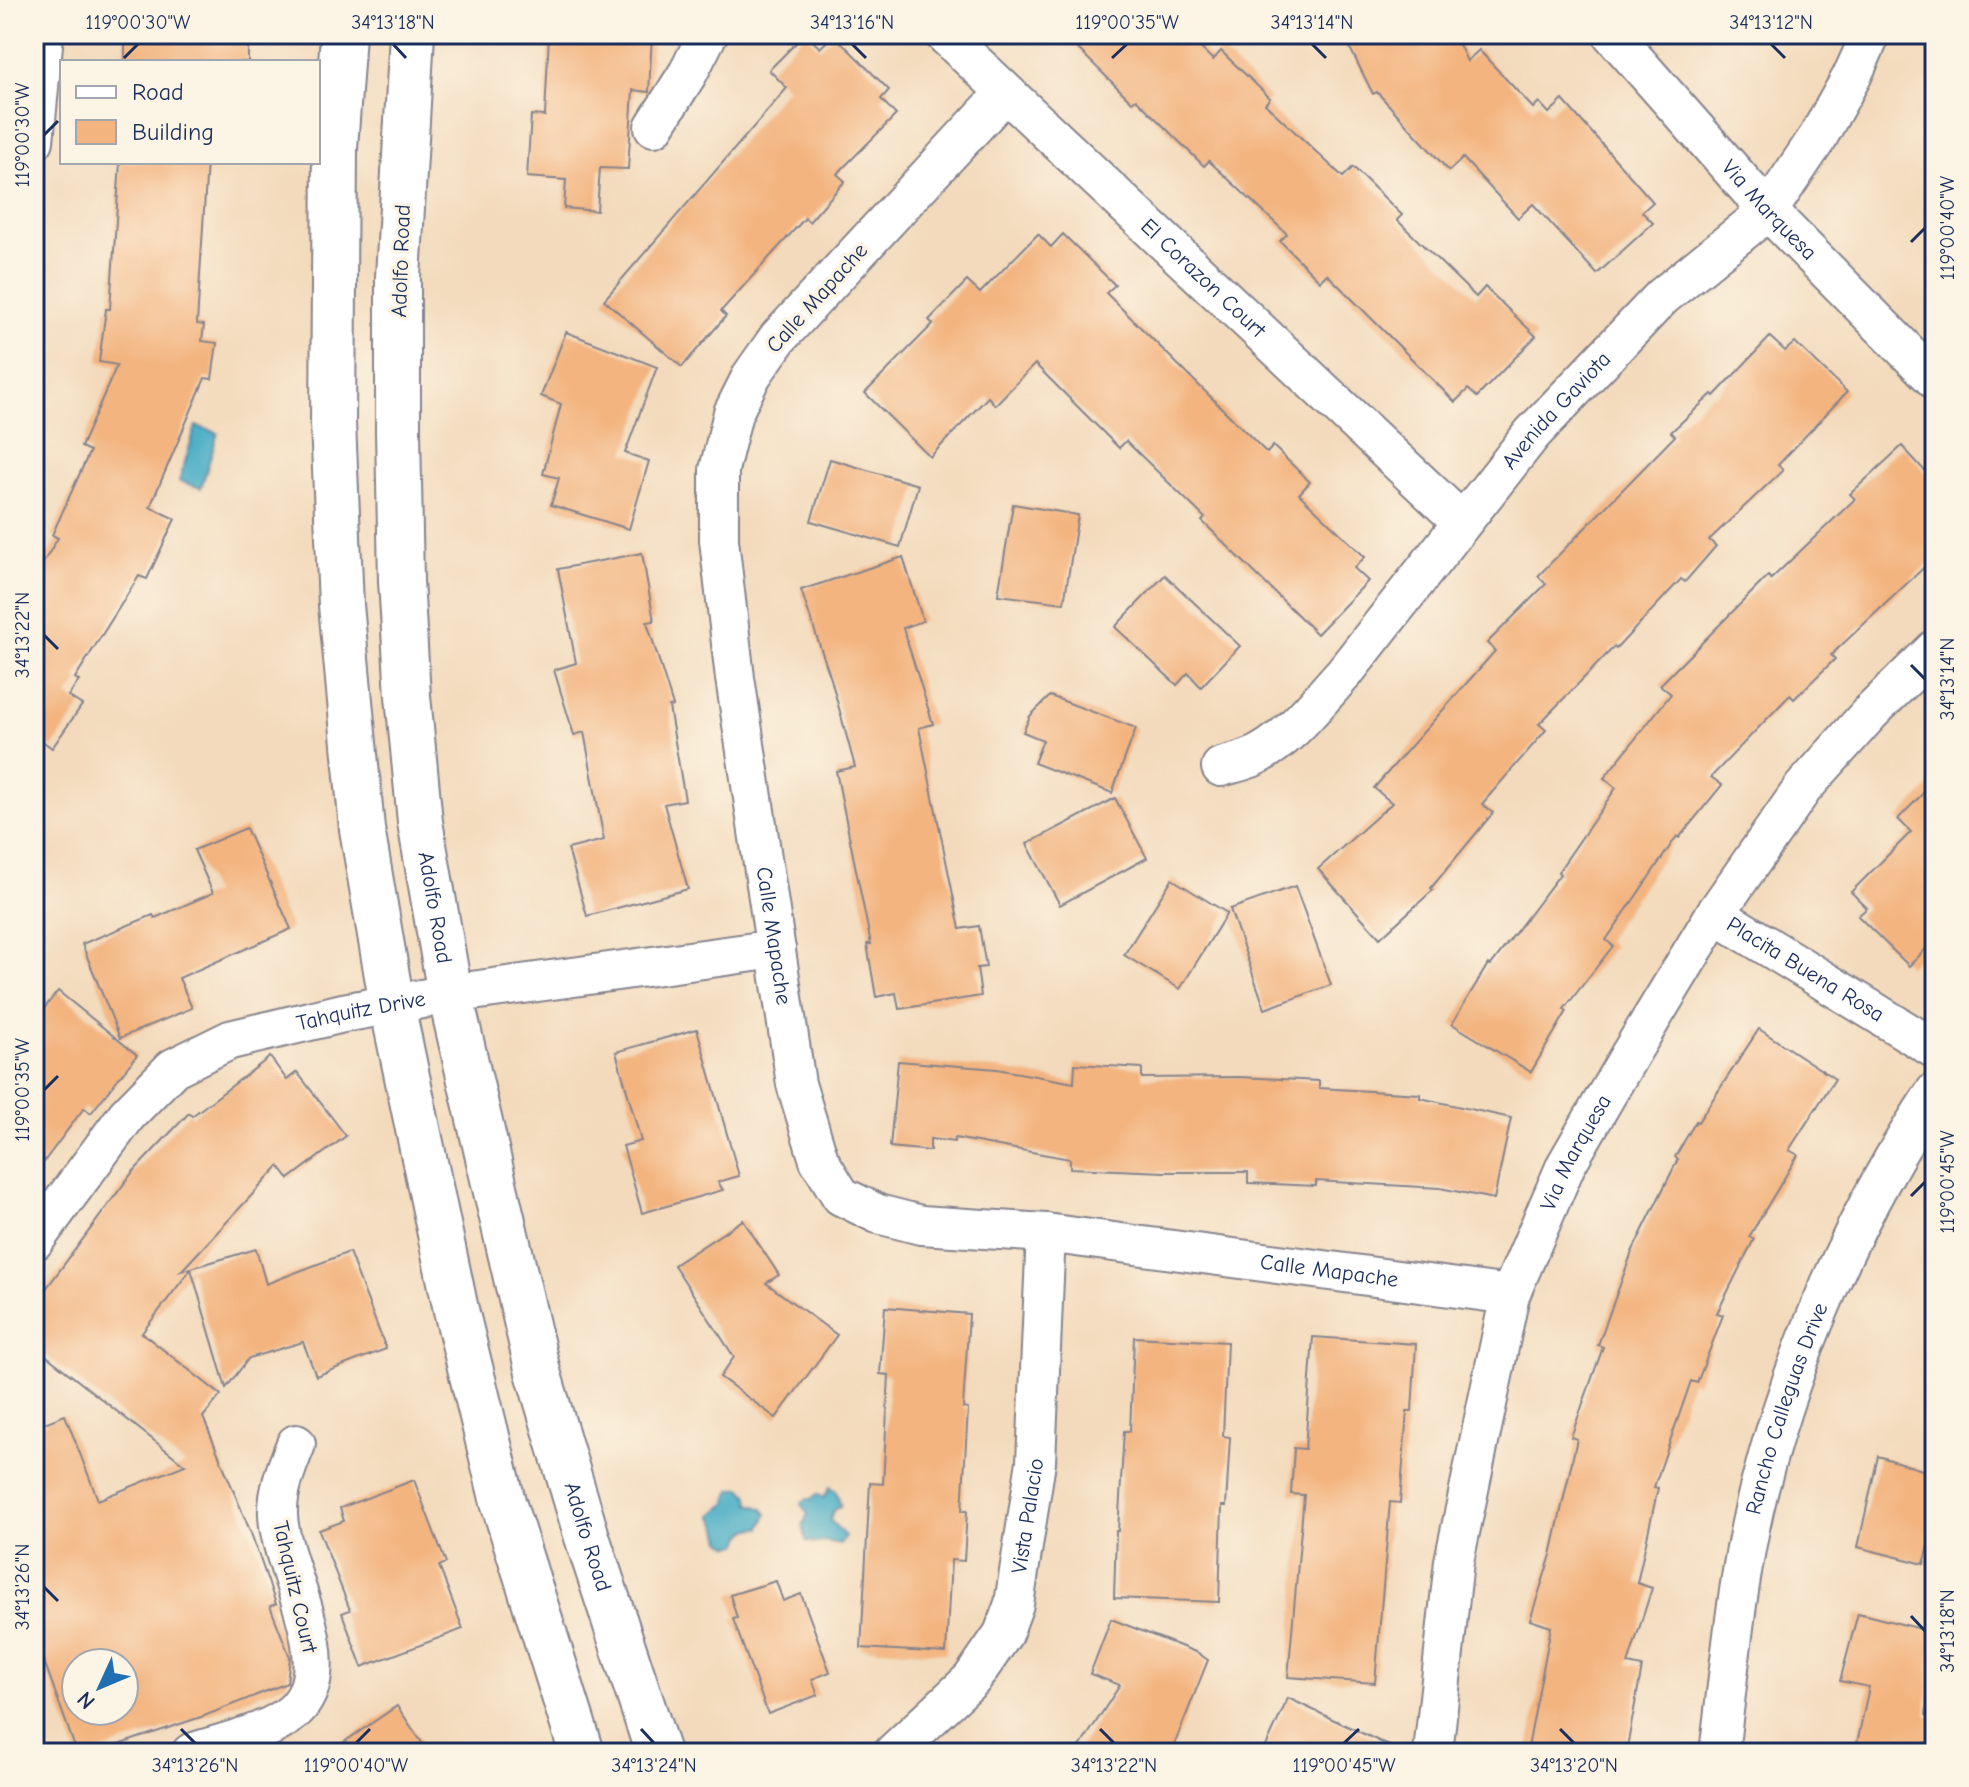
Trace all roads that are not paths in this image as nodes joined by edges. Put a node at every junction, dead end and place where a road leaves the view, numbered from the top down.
1 (44, 34) edge
2 (343, 34) edge
3 (412, 34) edge
4 (708, 34) edge
5 (944, 34) edge
6 (1612, 34) edge
7 (1871, 34) edge
8 (37, 87) edge
9 (1005, 93) junction
10 (654, 127) dead end
11 (34, 141) edge
12 (1768, 211) junction
13 (1935, 380) edge
14 (1461, 521) junction
15 (1935, 649) edge
16 (1221, 767) dead end
17 (1715, 914) junction
18 (776, 949) junction
19 (450, 994) junction
20 (392, 1005) junction
21 (1935, 1049) edge
22 (1935, 1092) edge
23 (1046, 1233) junction
24 (34, 1241) edge
25 (1510, 1295) junction
26 (296, 1444) dead end
27 (191, 1753) edge
28 (582, 1753) edge
29 (658, 1753) edge
30 (893, 1753) edge
31 (1433, 1753) edge
32 (1719, 1753) edge

1 - 8 street
2 - 20 main road
3 - 19 main road, Adolfo Road
4 - 10 street
5 - 9 street, El Corazon Court
6 - 12 street, Via Marquesa
7 - 12 street, Avenida Gaviota
8 - 11 street
9 - 14 street, El Corazon Court
9 - 18 street, Calle Mapache
12 - 13 street, Via Marquesa
12 - 14 street, Avenida Gaviota
14 - 16 street, Avenida Gaviota
15 - 17 street, Via Marquesa
17 - 21 street, Placita Buena Rosa
17 - 25 street, Via Marquesa
18 - 19 street, Tahquitz Drive
18 - 23 street, Calle Mapache
19 - 20 street, Tahquitz Drive
19 - 29 main road, Adolfo Road
20 - 24 street, Tahquitz Drive
20 - 28 main road
22 - 32 street, Rancho Calleguas Drive
23 - 25 street, Calle Mapache
23 - 30 street, Vista Palacio
25 - 31 street, Via Marquesa
26 - 27 street, Tahquitz Court

